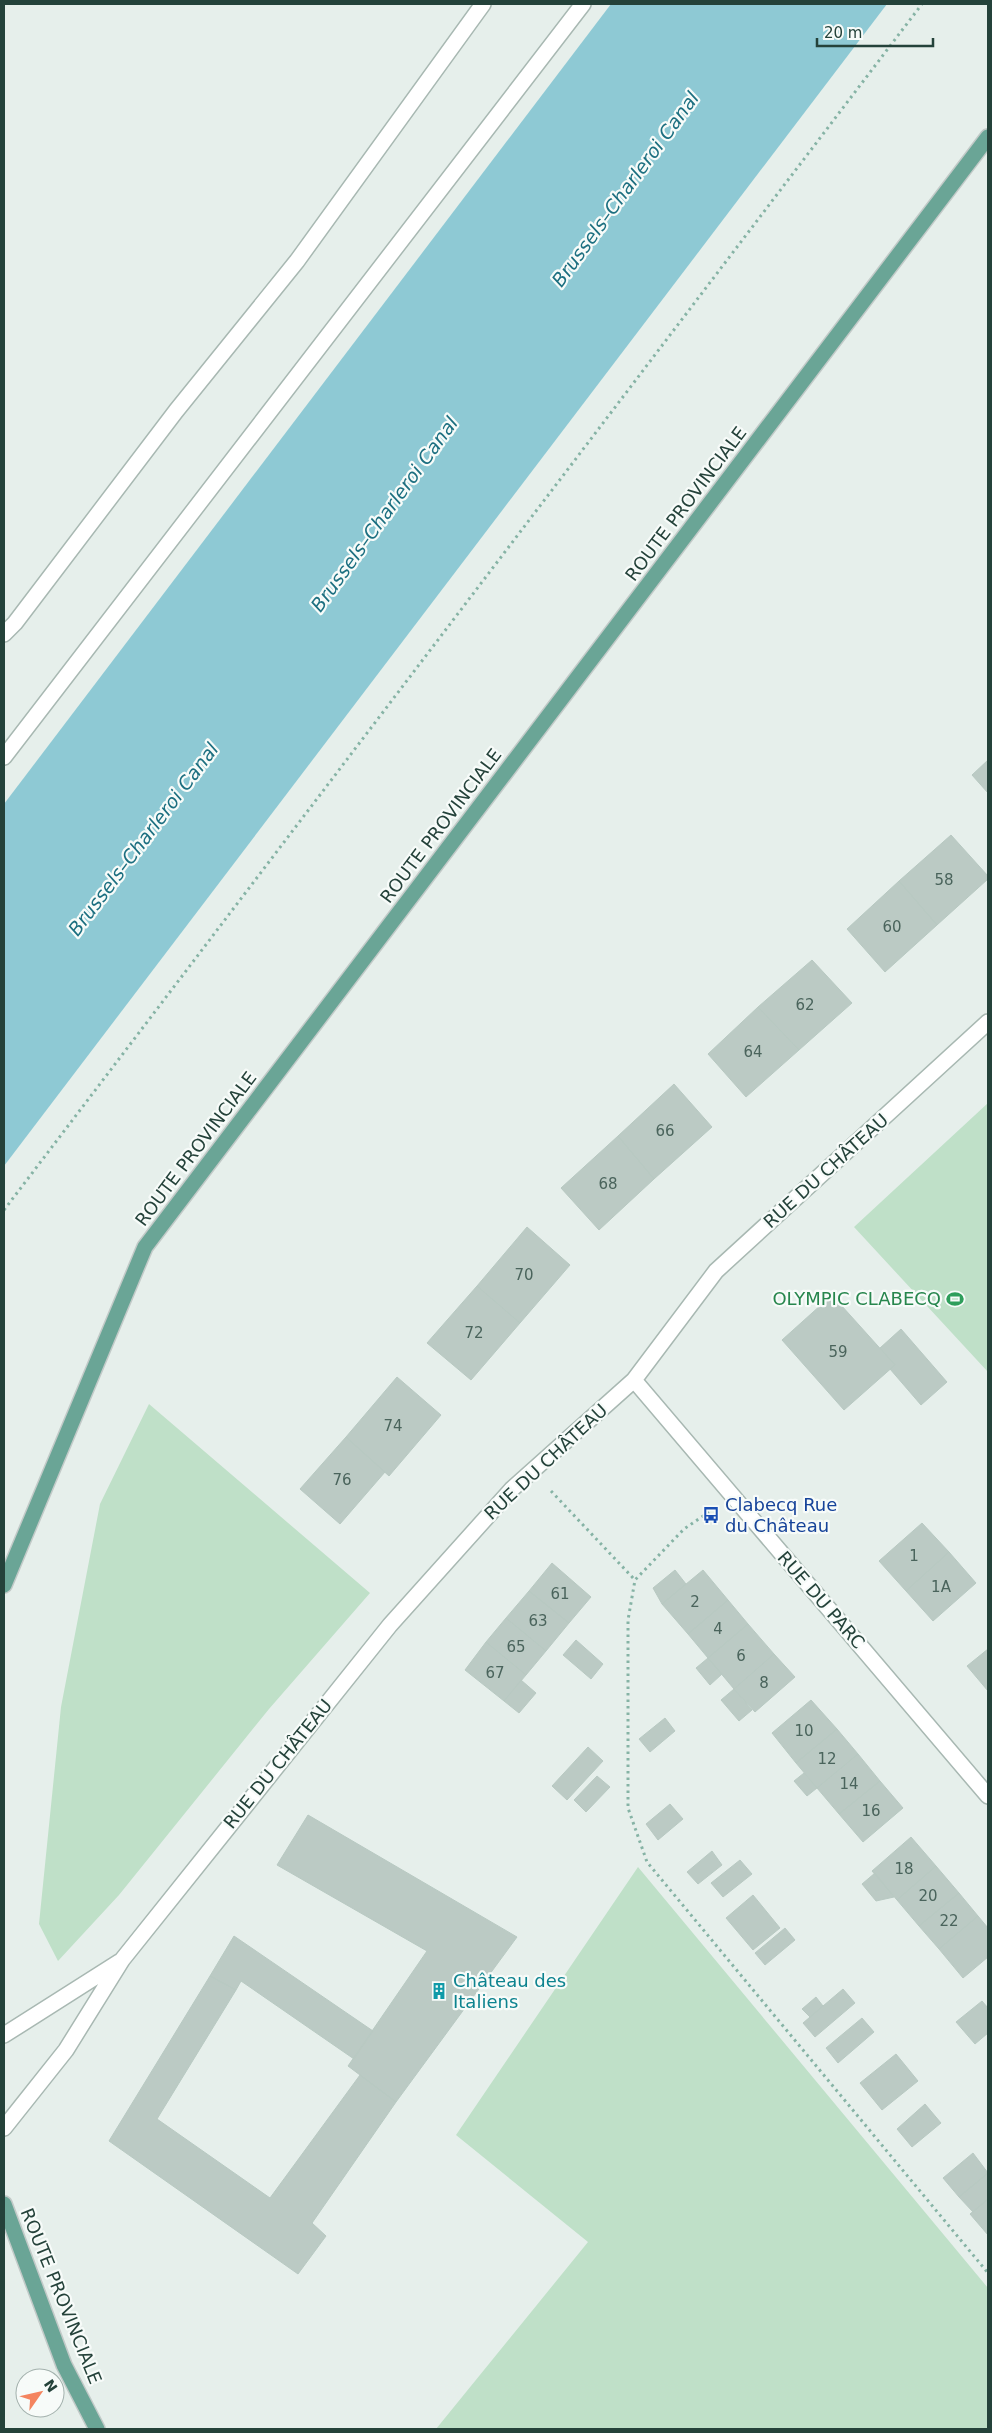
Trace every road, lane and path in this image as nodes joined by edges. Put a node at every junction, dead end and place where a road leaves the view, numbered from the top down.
1 (483, 4) edge
2 (583, 4) edge
3 (922, 4) edge
4 (988, 137) edge
5 (4, 634) edge
6 (4, 757) edge
7 (988, 1022) edge
8 (4, 1210) edge
9 (634, 1380) junction
10 (532, 1470) junction
11 (732, 1496) junction
12 (635, 1580) junction
13 (4, 1584) edge
14 (988, 1796) edge
15 (122, 1960) junction
16 (4, 2035) edge
17 (4, 2128) edge
18 (4, 2204) edge
19 (988, 2273) edge
20 (97, 2429) edge

1 - 5 street
2 - 6 street
3 - 8 path
4 - 13 main road, ROUTE PROVINCIALE
7 - 9 street, RUE DU CHÂTEAU
9 - 10 street, RUE DU CHÂTEAU
9 - 11 street, RUE DU PARC
10 - 12 path
10 - 15 street, RUE DU CHÂTEAU
11 - 12 path
11 - 14 street, RUE DU PARC
12 - 19 path
15 - 16 street, RUE DU CHÂTEAU
15 - 17 street, RUE DU CHÂTEAU
18 - 20 main road, ROUTE PROVINCIALE

